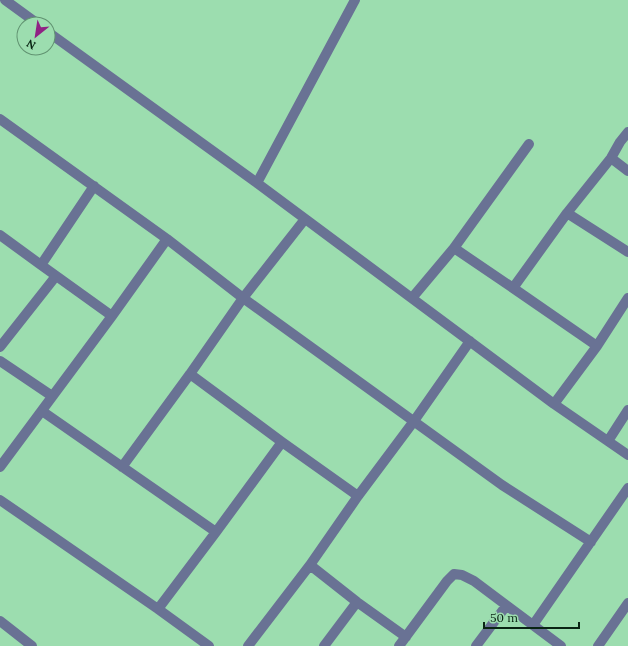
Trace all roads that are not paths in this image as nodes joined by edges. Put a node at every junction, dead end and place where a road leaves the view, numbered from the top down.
1 (5, 0) edge
2 (355, 0) edge
3 (27, 16) edge
4 (56, 38) edge
5 (0, 119) edge
6 (628, 132) edge
7 (529, 144) dead end
8 (610, 158) junction
9 (628, 171) edge
10 (257, 183) junction
11 (94, 186) junction
12 (567, 213) junction
13 (305, 219) junction
14 (0, 235) edge
15 (167, 239) junction
16 (454, 248) junction
17 (628, 252) edge
18 (41, 265) junction
19 (56, 276) junction
20 (513, 288) junction
21 (243, 298) junction
22 (412, 298) junction
23 (628, 298) edge
24 (112, 316) junction
25 (470, 341) junction
26 (596, 346) junction
27 (0, 347) edge
28 (0, 361) edge
29 (190, 374) junction
30 (52, 396) junction
31 (554, 404) junction
32 (628, 410) edge
33 (42, 411) junction
34 (414, 421) junction
35 (608, 441) junction
36 (282, 442) junction
37 (628, 456) edge
38 (122, 467) junction
39 (0, 468) edge
40 (628, 488) edge
41 (358, 496) junction
42 (0, 500) edge
43 (216, 532) junction
44 (591, 542) junction
45 (310, 565) junction
46 (357, 602) junction
47 (628, 603) edge
48 (506, 606) junction
49 (158, 609) junction
50 (0, 621) edge
51 (533, 626) junction
52 (406, 637) junction
53 (550, 643) edge
54 (32, 646) edge
55 (209, 646) edge
56 (248, 646) edge
57 (324, 646) edge
58 (399, 646) edge
59 (476, 646) edge
60 (561, 646) edge
61 (598, 646) edge

1 - 3 street
2 - 10 street
4 - 10 street
5 - 11 street
6 - 8 street
7 - 16 street
8 - 9 street
8 - 12 street
10 - 13 street
11 - 15 street
11 - 18 street
12 - 17 street
12 - 20 street
13 - 21 street
13 - 22 street
14 - 18 street
15 - 21 street
15 - 24 street
16 - 20 street
16 - 22 street
18 - 19 street
19 - 24 street
19 - 27 street
20 - 26 street
21 - 29 street
21 - 34 street
22 - 25 street
23 - 26 street
24 - 30 street
25 - 31 street
25 - 34 street
26 - 31 street
28 - 30 street
29 - 36 street
29 - 38 street
30 - 33 street
31 - 35 street
32 - 35 street
33 - 38 street
33 - 39 street
34 - 41 street
34 - 44 street
35 - 37 street
36 - 41 street
36 - 43 street
38 - 43 street
40 - 44 street
41 - 45 street
42 - 49 street
43 - 49 street
44 - 51 street
45 - 46 street
45 - 56 street
46 - 52 street
46 - 57 street
47 - 61 street
48 - 51 street
48 - 52 street
48 - 59 street
49 - 55 street
50 - 54 street
51 - 53 street
52 - 58 street
53 - 60 street

